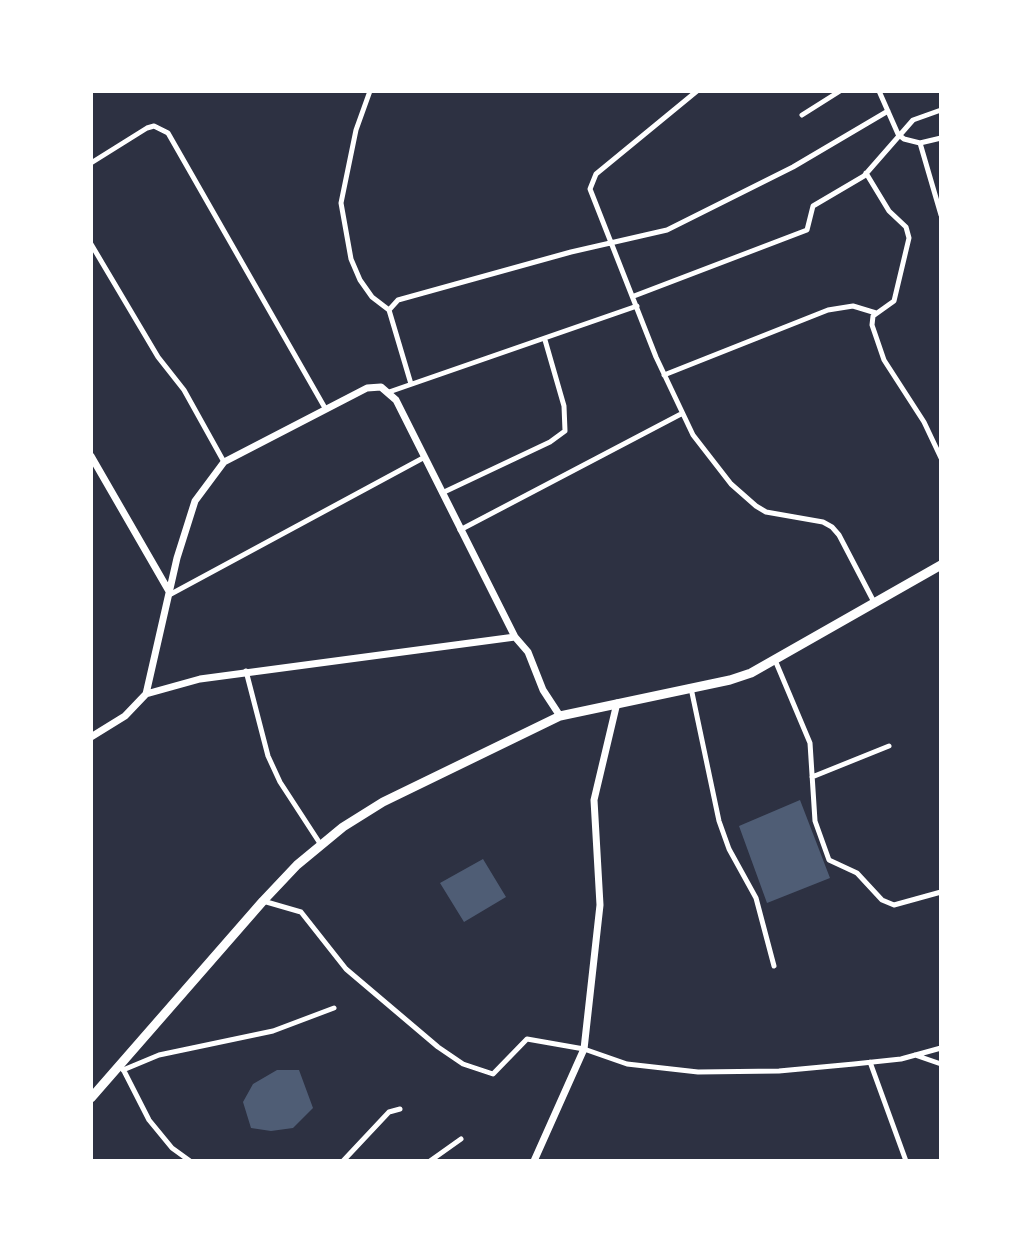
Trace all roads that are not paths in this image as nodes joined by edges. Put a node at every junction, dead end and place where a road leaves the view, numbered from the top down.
1 (370, 91) edge
2 (697, 91) edge
3 (840, 91) edge
4 (879, 91) edge
5 (941, 110) edge
6 (888, 111) junction
7 (802, 115) dead end
8 (898, 134) junction
9 (941, 138) edge
10 (920, 144) junction
11 (91, 163) edge
12 (866, 173) junction
13 (941, 215) edge
14 (91, 244) edge
15 (612, 244) junction
16 (634, 296) junction
17 (637, 306) junction
18 (389, 310) junction
19 (876, 313) junction
20 (545, 340) junction
21 (664, 375) junction
22 (411, 384) junction
23 (389, 392) junction
24 (325, 408) junction
25 (681, 414) junction
26 (91, 456) edge
27 (424, 458) junction
28 (941, 458) edge
29 (224, 462) junction
30 (441, 494) junction
31 (460, 530) junction
32 (941, 565) edge
33 (171, 594) junction
34 (875, 604) junction
35 (515, 637) junction
36 (775, 660) junction
37 (246, 671) junction
38 (691, 688) junction
39 (146, 694) junction
40 (617, 703) junction
41 (560, 716) junction
42 (91, 737) edge
43 (888, 746) dead end
44 (812, 777) junction
45 (321, 845) junction
46 (941, 891) edge
47 (263, 901) junction
48 (774, 966) dead end
49 (334, 1008) dead end
50 (941, 1048) edge
51 (584, 1049) junction
52 (915, 1055) junction
53 (870, 1062) junction
54 (941, 1064) edge
55 (121, 1066) junction
56 (91, 1098) edge
57 (400, 1109) dead end
58 (461, 1139) dead end
59 (190, 1161) edge
60 (343, 1161) edge
61 (430, 1161) edge
62 (534, 1161) edge
63 (906, 1161) edge

1 - 18 street
2 - 15 street
3 - 7 street
4 - 6 street
5 - 8 street
6 - 8 street
6 - 15 street
8 - 10 street
8 - 12 street
9 - 10 street
10 - 13 street
11 - 24 street
12 - 16 street
12 - 19 street
14 - 29 street
15 - 16 street
15 - 18 street
16 - 17 street
17 - 20 street
17 - 21 street
18 - 22 street
19 - 21 street
19 - 28 street
20 - 22 street
20 - 30 street
21 - 25 street
22 - 23 street
23 - 24 street
23 - 27 street
24 - 29 street
25 - 31 street
25 - 34 street
26 - 33 street
27 - 30 street
27 - 33 street
29 - 33 street
30 - 31 street
31 - 35 street
32 - 34 main road
33 - 39 street
34 - 36 main road
35 - 37 street
35 - 41 street
36 - 38 main road
36 - 44 street
37 - 39 street
37 - 45 street
38 - 40 main road
38 - 48 street
39 - 42 street
40 - 41 main road
40 - 51 street
41 - 45 main road
43 - 44 street
44 - 46 street
45 - 47 main road
47 - 51 street
47 - 55 main road
49 - 55 street
50 - 52 street
51 - 53 street
51 - 62 street
52 - 53 street
52 - 54 street
53 - 63 street
55 - 56 main road
55 - 59 street
57 - 60 street
58 - 61 street

